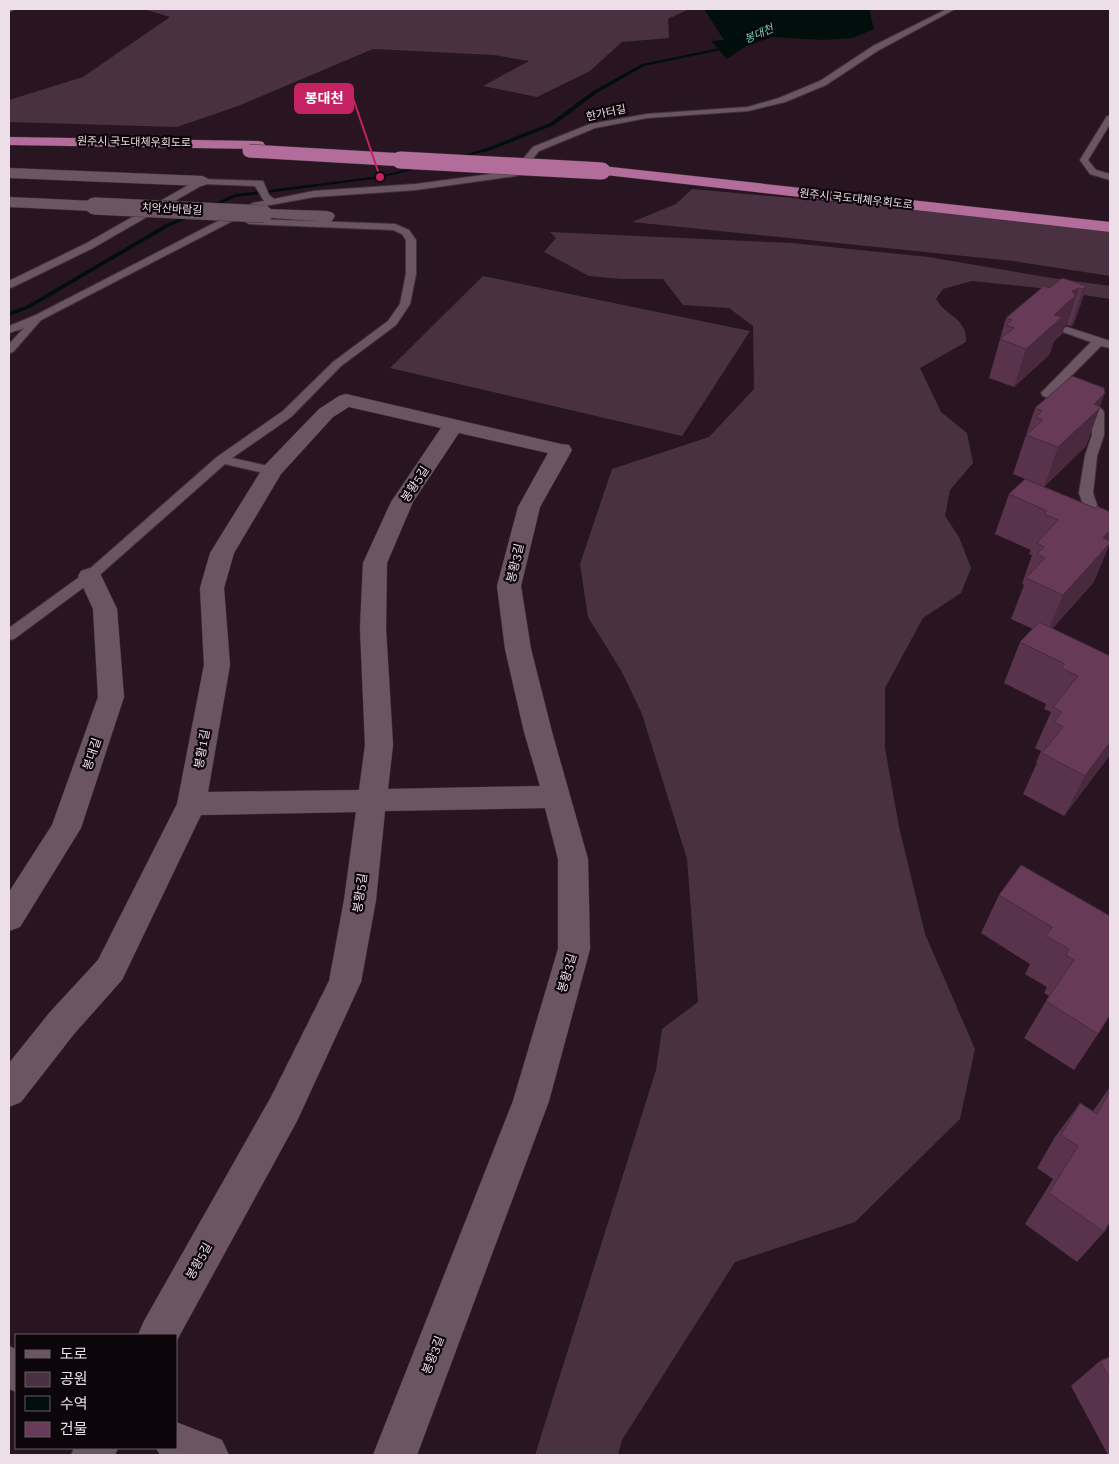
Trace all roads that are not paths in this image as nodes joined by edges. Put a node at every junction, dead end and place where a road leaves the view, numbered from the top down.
1 (952, 9) edge
2 (1110, 118) edge
3 (9, 140) edge
4 (9, 148) edge
5 (254, 148) junction
6 (604, 167) junction
7 (9, 173) edge
8 (1110, 177) edge
9 (202, 181) junction
10 (9, 202) edge
11 (261, 205) junction
12 (1110, 216) edge
13 (322, 224) joint
14 (1110, 227) edge
15 (9, 285) edge
16 (40, 317) junction
17 (9, 330) edge
18 (1067, 330) edge
19 (1105, 343) edge
20 (9, 350) edge
21 (1098, 421) junction
22 (454, 426) junction
23 (1110, 427) edge
24 (222, 460) junction
25 (272, 471) junction
26 (1110, 534) edge
27 (90, 576) junction
28 (9, 635) edge
29 (557, 797) junction
30 (372, 802) junction
31 (192, 804) junction
32 (9, 918) edge
33 (9, 1090) edge
34 (159, 1334) edge
35 (178, 1444) edge
36 (207, 1455) edge
37 (395, 1455) edge

1 - 11 lane, 한가터길
2 - 8 lane
3 - 5 highway, 원주시 국도대체우회도로
4 - 5 highway, 원주시 국도대체우회도로
5 - 6 highway, bridge
6 - 12 highway, 원주시 국도대체우회도로
6 - 14 highway, 원주시 국도대체우회도로
7 - 9 street
9 - 11 lane
9 - 15 lane
10 - 11 street, 치악산바람길, bridge
11 - 13 street, 치악산바람길
11 - 16 lane, 한가터길
13 - 24 lane
16 - 17 lane
16 - 20 lane
18 - 19 lane
19 - 21 lane
21 - 23 lane
21 - 26 lane
22 - 25 street, 봉황1길
22 - 29 street, 봉황3길
22 - 30 street, 봉황5길
24 - 25 lane
24 - 27 lane
25 - 31 street, 봉황1길
27 - 28 lane
27 - 32 street, 봉대길
29 - 30 street
29 - 37 street, 봉황3길
30 - 31 street
30 - 34 street, 봉황5길
31 - 33 street, 봉황1길
35 - 36 street

